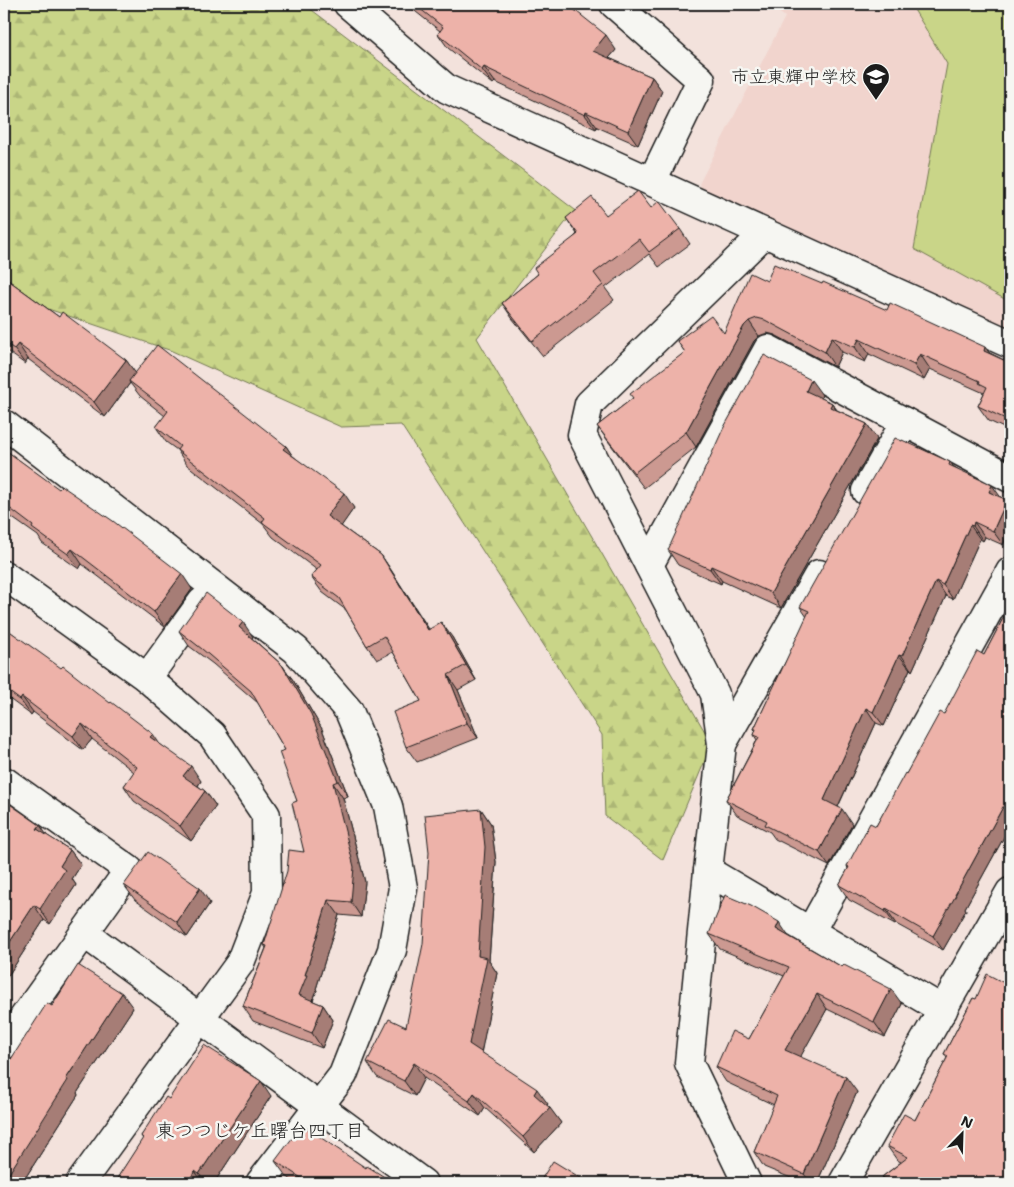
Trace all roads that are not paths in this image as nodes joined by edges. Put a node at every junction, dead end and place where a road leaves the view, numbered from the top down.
1 (348, 4) edge
2 (614, 4) edge
3 (652, 181) junction
4 (765, 233) junction
5 (1010, 344) edge
6 (905, 422) junction
7 (4, 424) edge
8 (1010, 478) edge
9 (852, 515) edge
10 (833, 549) edge
11 (649, 565) junction
12 (1010, 572) edge
13 (4, 575) edge
14 (213, 587) junction
15 (147, 678) junction
16 (722, 744) junction
17 (4, 781) edge
18 (708, 871) junction
19 (1010, 892) edge
20 (810, 932) junction
21 (84, 933) junction
22 (943, 1010) junction
23 (200, 1018) junction
24 (4, 1045) edge
25 (319, 1106) junction
26 (80, 1183) edge
27 (260, 1183) edge
28 (424, 1183) edge
29 (747, 1183) edge
30 (843, 1183) edge

1 - 3 street
2 - 3 street
3 - 4 street
4 - 5 street
4 - 11 street
6 - 8 street
6 - 9 street
6 - 11 street
7 - 14 street
10 - 16 street
11 - 16 street
12 - 20 street
13 - 15 street
14 - 15 street
14 - 25 street
15 - 23 street
16 - 18 street
17 - 21 street
18 - 20 street
18 - 29 street
19 - 22 street
20 - 22 street
21 - 23 street
21 - 24 street
22 - 30 street
23 - 25 street
23 - 26 street
25 - 27 street
25 - 28 street

